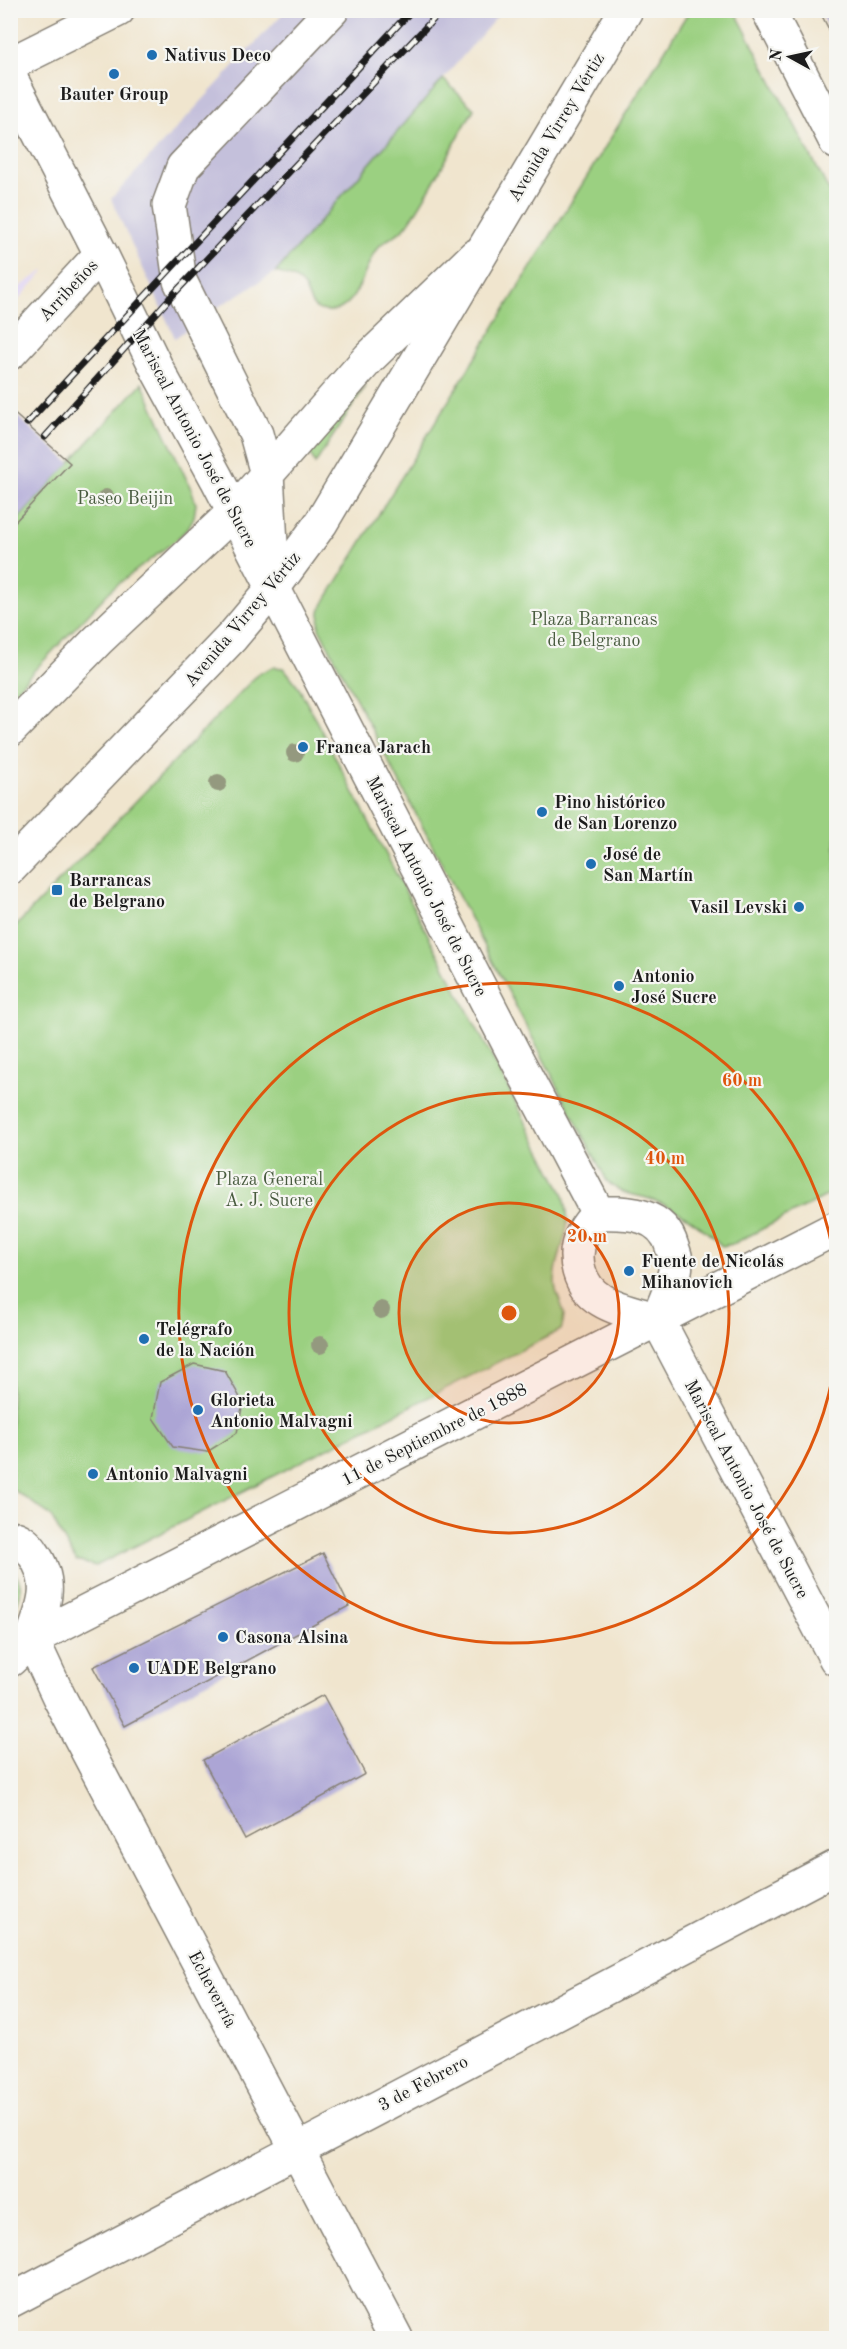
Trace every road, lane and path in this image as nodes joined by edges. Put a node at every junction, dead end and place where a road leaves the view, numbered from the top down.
1 (118, 10) edge
2 (332, 10) edge
3 (626, 10) edge
4 (768, 10) edge
5 (10, 64) edge
6 (10, 77) edge
7 (837, 142) edge
8 (487, 244) junction
9 (101, 254) junction
10 (10, 353) edge
11 (267, 474) junction
12 (234, 513) junction
13 (274, 587) junction
14 (10, 730) edge
15 (10, 868) edge
16 (598, 1212) junction
17 (837, 1228) edge
18 (658, 1320) junction
19 (10, 1537) edge
20 (18, 1646) edge
21 (837, 1659) edge
22 (837, 1867) edge
23 (298, 2149) junction
24 (10, 2301) edge
25 (396, 2338) edge

1 - 5 street
2 - 11 street
3 - 8 street, Avenida Virrey Vértiz
4 - 7 street
6 - 9 street, Mariscal Antonio José de Sucre
8 - 11 street, Avenida Virrey Vértiz
8 - 13 street, Avenida Virrey Vértiz
9 - 10 street, Arribeños
9 - 12 street, Mariscal Antonio José de Sucre
11 - 12 street, Avenida Virrey Vértiz
11 - 13 street
12 - 13 street, Mariscal Antonio José de Sucre
12 - 14 street, Avenida Virrey Vértiz
13 - 15 street, Avenida Virrey Vértiz
13 - 16 street, Mariscal Antonio José de Sucre
16 - 18 street
16 - 18 street
17 - 18 street, 11 de Septiembre de 1888
18 - 20 street, 11 de Septiembre de 1888
18 - 21 street, Mariscal Antonio José de Sucre
19 - 20 street
20 - 23 street, Echeverría
22 - 23 street, 3 de Febrero
23 - 24 street, 3 de Febrero
23 - 25 street, Echeverría

